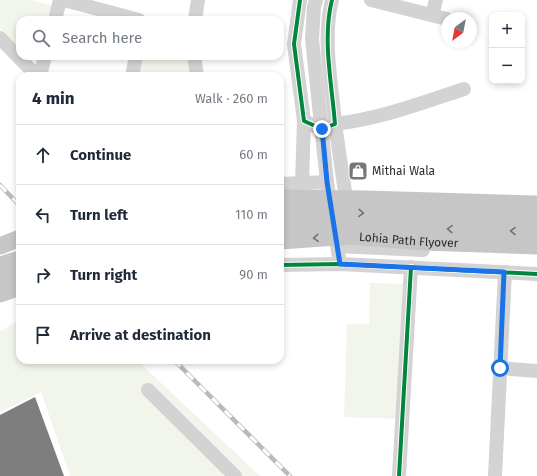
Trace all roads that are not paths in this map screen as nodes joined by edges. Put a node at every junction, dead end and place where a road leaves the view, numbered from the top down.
1 (60, 0) edge
2 (64, 0) edge
3 (198, 0) edge
4 (300, 0) edge
5 (316, 0) edge
6 (332, 0) edge
7 (371, 0) edge
8 (436, 0) edge
9 (432, 15) junction
10 (56, 16) edge
11 (124, 16) edge
12 (196, 16) edge
13 (441, 17) edge
14 (0, 38) edge
15 (16, 54) edge
16 (21, 60) edge
17 (44, 60) edge
18 (135, 60) edge
19 (195, 60) edge
20 (34, 72) edge
21 (41, 72) edge
22 (133, 72) edge
23 (196, 72) edge
24 (464, 89) dead end
25 (304, 121) junction
26 (328, 126) junction
27 (302, 183) junction
28 (284, 184) edge
29 (328, 186) junction
30 (345, 192) junction
31 (284, 198) edge
32 (537, 199) edge
33 (537, 204) edge
34 (284, 213) edge
35 (537, 219) edge
36 (490, 224) junction
37 (284, 226) edge
38 (537, 231) edge
39 (16, 240) edge
40 (284, 241) edge
41 (0, 246) edge
42 (338, 246) junction
43 (537, 246) edge
44 (537, 254) edge
45 (16, 260) edge
46 (340, 264) junction
47 (0, 265) edge
48 (284, 265) edge
49 (411, 267) junction
50 (504, 272) junction
51 (16, 273) edge
52 (537, 274) edge
53 (0, 278) edge
54 (16, 289) edge
55 (0, 294) edge
56 (500, 368) junction
57 (537, 371) edge
58 (148, 390) dead end
59 (235, 476) edge
60 (399, 476) edge
61 (495, 476) edge

1 - 10 street
2 - 11 street
3 - 12 street
4 - 25 street
5 - 26 street
6 - 26 street
7 - 9 street
8 - 9 street
9 - 13 street
14 - 15 street
16 - 20 street
17 - 21 street
18 - 22 street
19 - 23 street
24 - 26 street
25 - 26 street
25 - 27 street
26 - 29 street
26 - 30 street
27 - 28 street
27 - 29 street
29 - 30 street
29 - 42 street
30 - 32 street
31 - 33 main road, bridge
34 -> 36 main road, Lohia Path Flyover, bridge
35 - 36 main road, Lohia Path Flyover
36 -> 37 main road, Lohia Path Flyover, bridge
38 -> 36 main road, Lohia Path Flyover
39 - 41 main road
43 -> 40 main road, Lohia Path Flyover, bridge
42 - 44 street
42 - 46 street
45 - 47 main road
46 - 48 street
46 - 49 street
49 - 50 street
49 - 60 street
50 - 52 street
50 - 56 street
51 - 53 main road
54 - 55 main road
56 - 57 street
56 - 61 street
58 - 59 street

